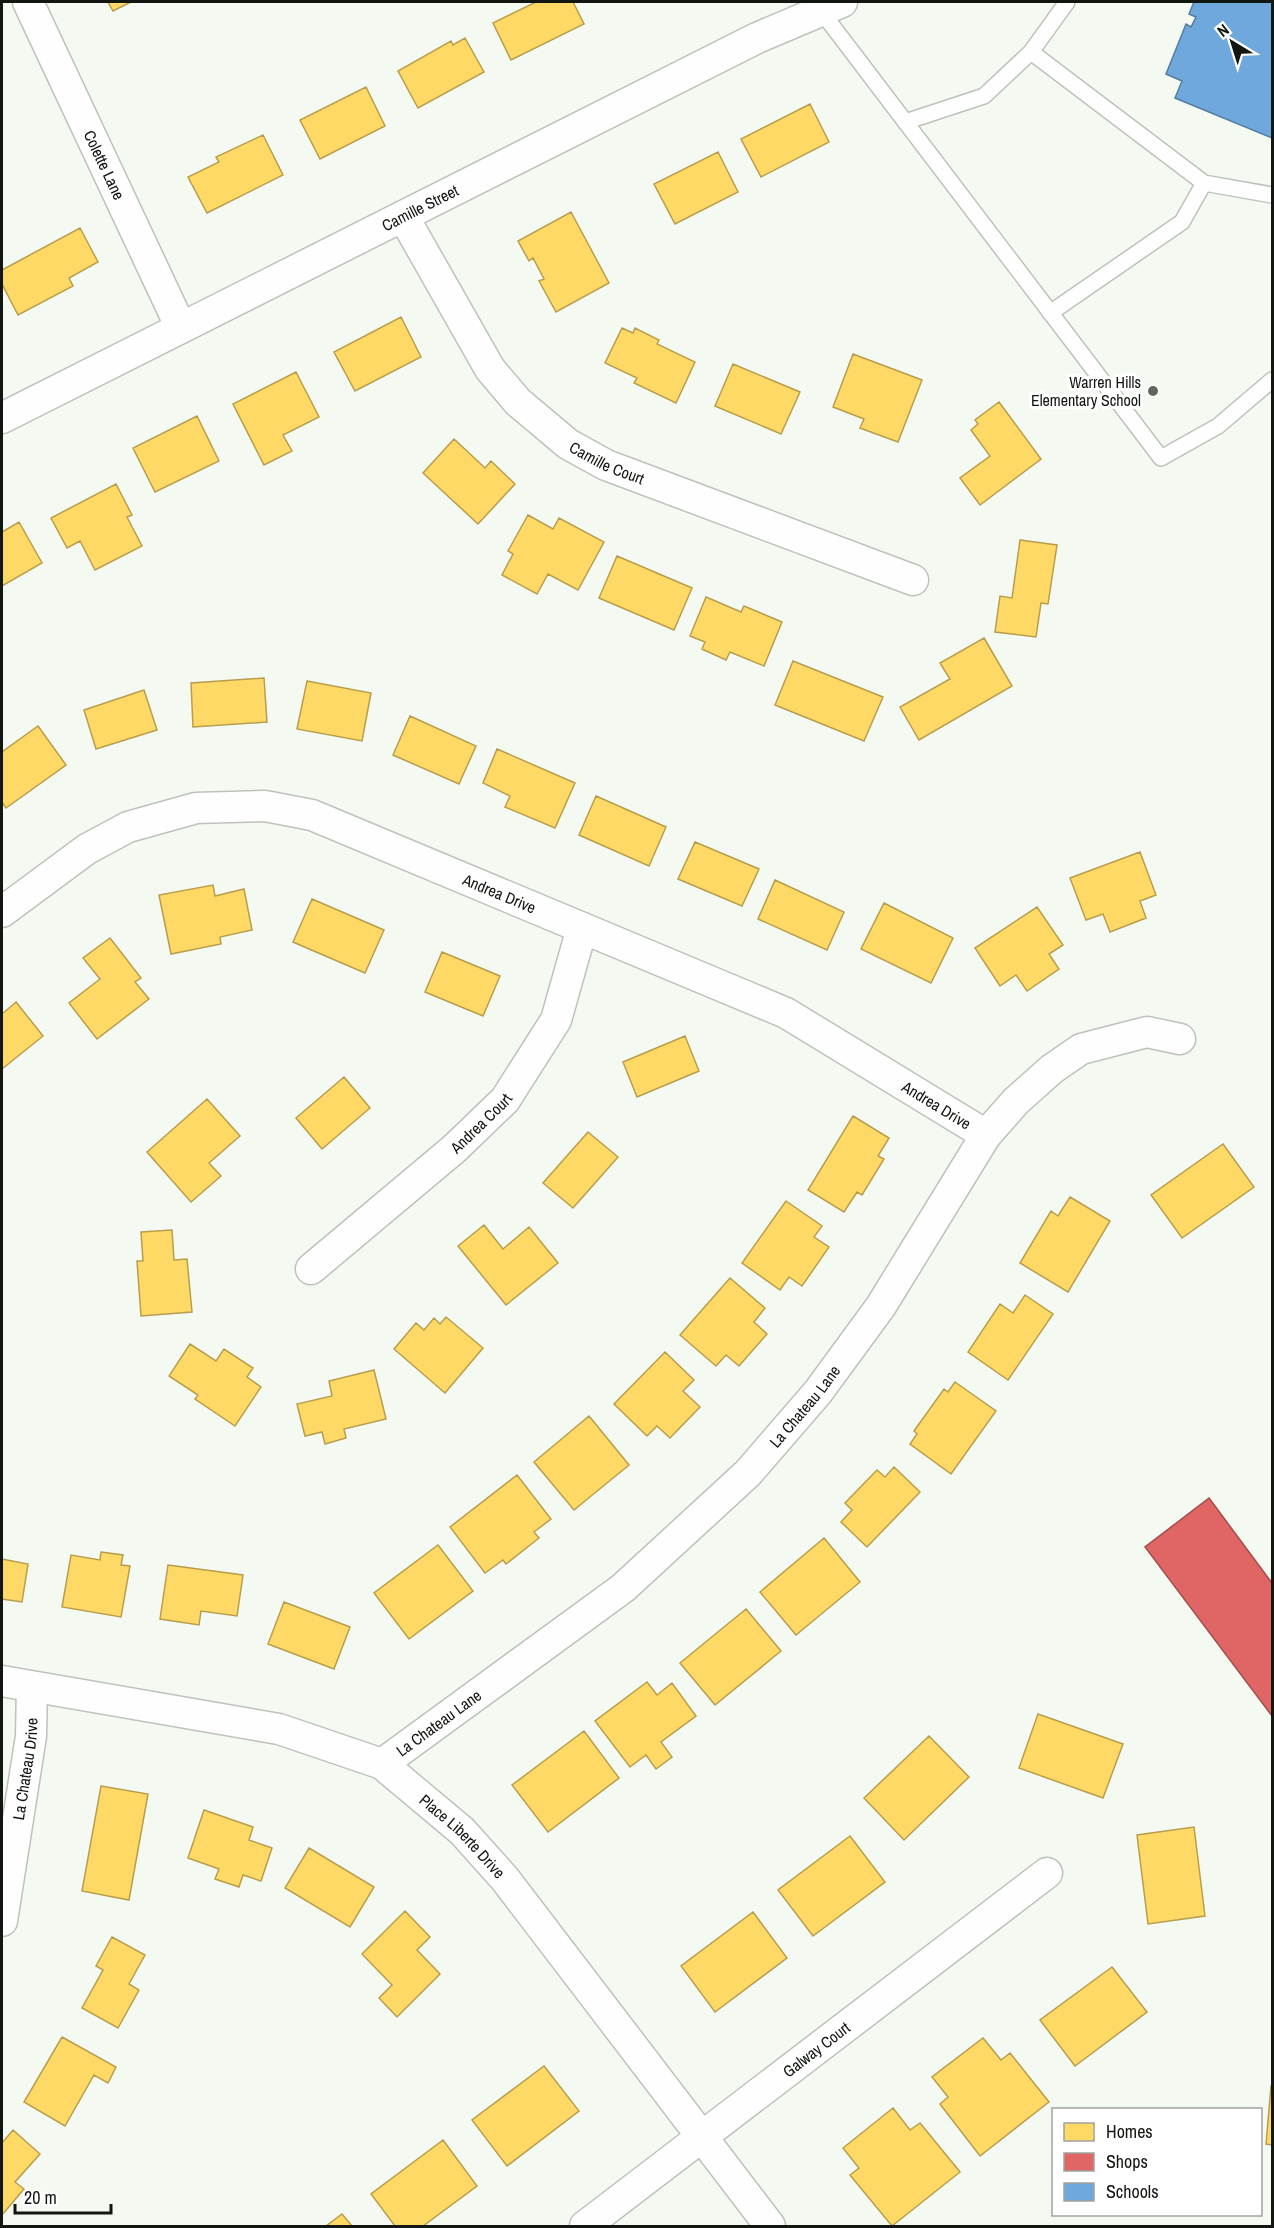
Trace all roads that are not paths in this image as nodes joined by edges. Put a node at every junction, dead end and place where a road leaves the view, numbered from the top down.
1 (28, 2) edge
2 (1067, 2) edge
3 (831, 6) edge
4 (1031, 51) junction
5 (905, 122) junction
6 (1204, 183) junction
7 (1272, 195) edge
8 (403, 216) junction
9 (1050, 313) junction
10 (181, 328) junction
11 (1272, 380) edge
12 (2, 418) edge
13 (913, 580) dead end
14 (2, 912) edge
15 (582, 928) junction
16 (1180, 1039) dead end
17 (986, 1135) junction
18 (311, 1269) dead end
19 (2, 1681) edge
20 (32, 1687) junction
21 (382, 1764) junction
22 (1047, 1873) dead end
23 (2, 1921) edge
24 (701, 2136) junction
25 (585, 2226) edge
26 (770, 2226) edge

1 - 10 street, Colette Lane
2 - 4 lane
3 - 5 lane
3 - 8 street, Camille Street
4 - 5 lane
4 - 6 lane
5 - 9 lane
6 - 7 lane
6 - 9 lane
8 - 10 street, Camille Street
8 - 13 street, Camille Court
9 - 11 lane
10 - 12 street, Camille Street
14 - 15 street, Andrea Drive
15 - 17 street, Andrea Drive
15 - 18 street, Andrea Court
16 - 17 street, La Chateau Lane
17 - 21 street, La Chateau Lane
19 - 20 street, Place Liberte Drive
20 - 21 street, Place Liberte Drive
20 - 23 street, La Chateau Drive
21 - 24 street, Place Liberte Drive
22 - 24 street, Galway Court
24 - 25 street, Galway Court
24 - 26 street, Place Liberte Drive

